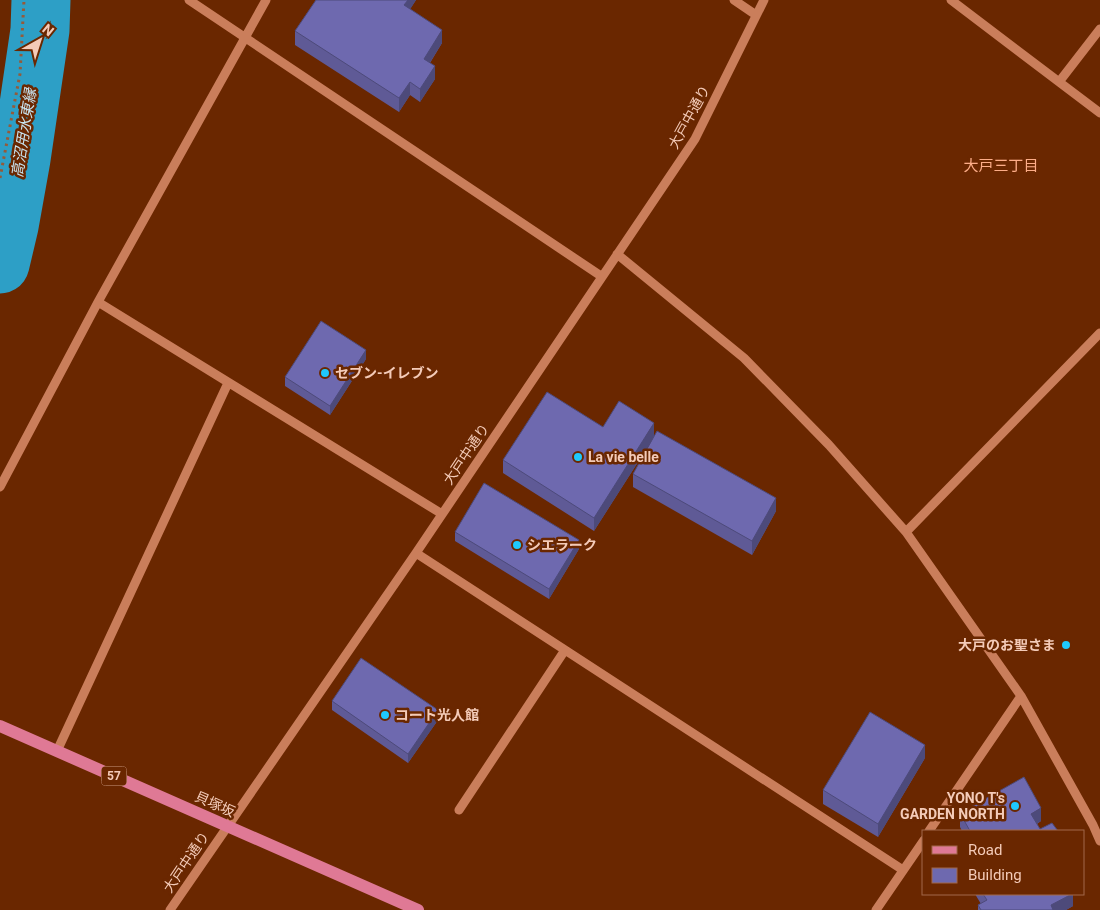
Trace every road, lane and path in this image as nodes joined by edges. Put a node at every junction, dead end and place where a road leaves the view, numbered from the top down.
1 (24, 0) edge
2 (189, 0) edge
3 (266, 0) edge
4 (734, 0) edge
5 (764, 0) edge
6 (951, 0) edge
7 (756, 15) junction
8 (1100, 29) edge
9 (245, 37) junction
10 (1059, 82) junction
11 (1100, 112) edge
12 (0, 178) edge
13 (617, 254) junction
14 (602, 276) junction
15 (98, 302) junction
16 (1100, 333) edge
17 (228, 383) junction
18 (0, 487) edge
19 (442, 514) junction
20 (906, 532) junction
21 (416, 553) junction
22 (565, 650) junction
23 (1021, 696) junction
24 (0, 726) edge
25 (57, 751) junction
26 (459, 810) dead end
27 (1100, 818) edge
28 (1093, 825) junction
29 (227, 826) junction
30 (930, 830) edge
31 (1100, 841) edge
32 (922, 843) edge
33 (903, 870) junction
34 (170, 910) edge
35 (418, 910) edge
36 (876, 910) edge

1 - 12 path
2 - 9 street
3 - 9 street
4 - 7 street
5 - 7 street, 大戸中通り
6 - 10 street
7 - 13 street, 大戸中通り
8 - 10 street
9 - 14 street
9 - 15 street
10 - 11 street
13 - 14 street, 大戸中通り
13 - 20 street
14 - 19 street, 大戸中通り
15 - 17 street
15 - 18 street
16 - 20 street
17 - 19 street
17 - 25 street
19 - 21 street, 大戸中通り
20 - 23 street
21 - 22 street
21 - 29 street, 大戸中通り
22 - 26 street
22 - 33 street
23 - 28 street
23 - 30 street
24 - 25 main road, 貝塚坂 / 57
25 - 29 main road, 貝塚坂 / 57
27 - 28 street
28 - 31 street
29 - 34 street, 大戸中通り
29 - 35 main road, 貝塚坂 / 57
32 - 33 street
33 - 36 street

